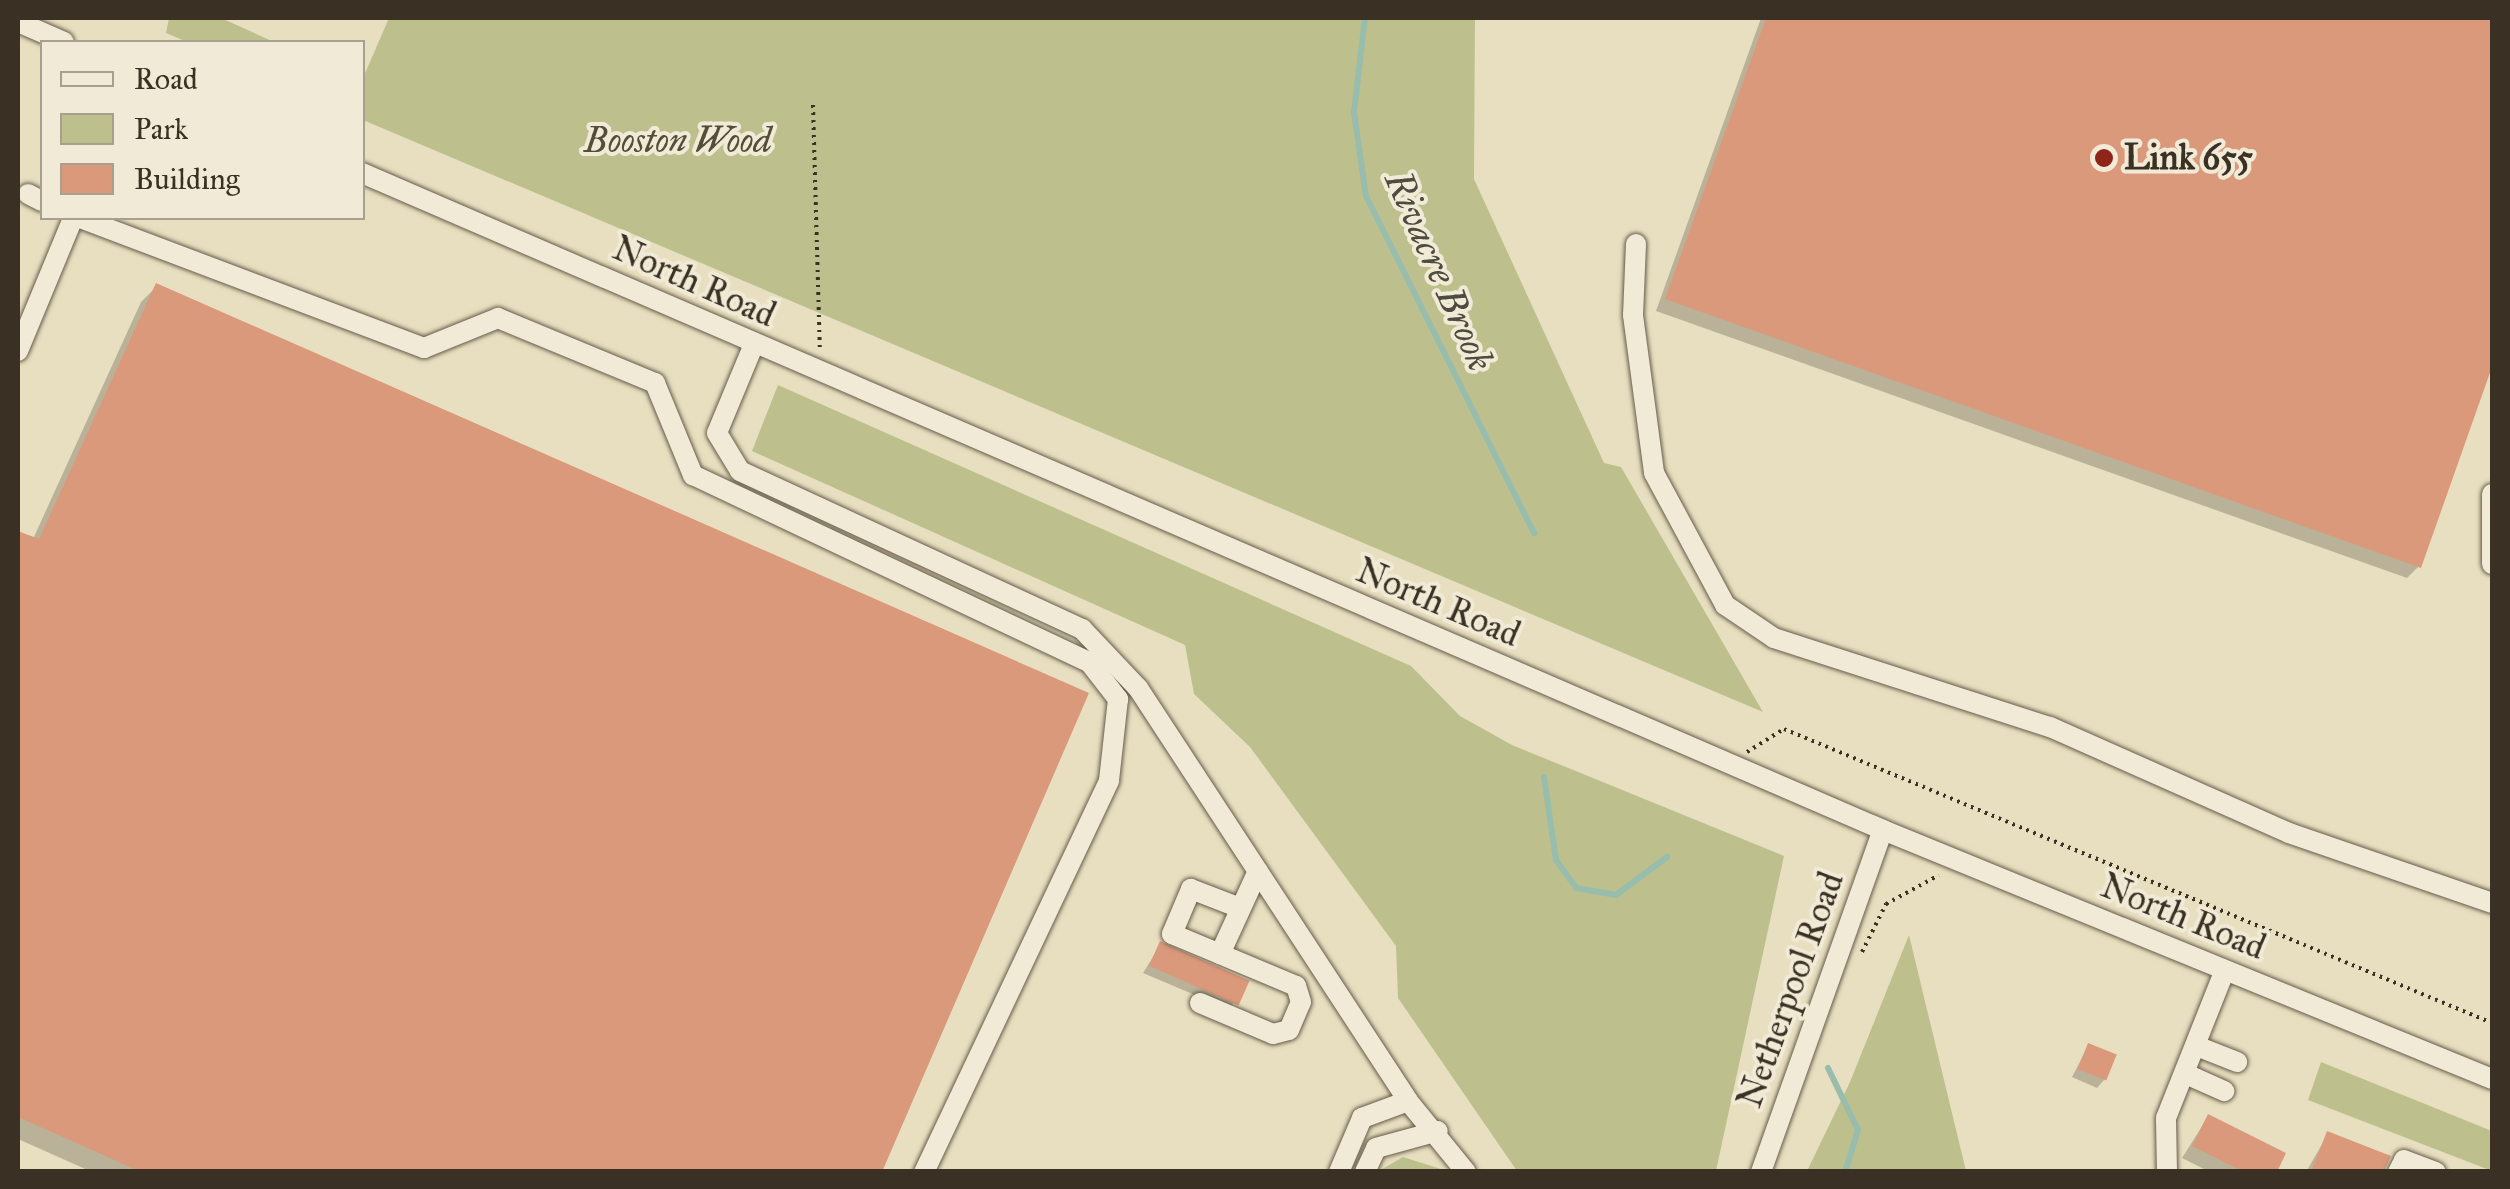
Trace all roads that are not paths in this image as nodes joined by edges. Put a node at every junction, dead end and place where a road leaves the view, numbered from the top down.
1 (18, 22) edge
2 (59, 40) edge
3 (365, 174) edge
4 (76, 220) edge
5 (82, 220) edge
6 (1636, 244) dead end
7 (754, 344) junction
8 (18, 351) edge
9 (2492, 494) edge
10 (2492, 564) edge
11 (1883, 830) junction
12 (1258, 871) junction
13 (2492, 903) edge
14 (1240, 908) junction
15 (1220, 954) junction
16 (2225, 970) junction
17 (1200, 1003) dead end
18 (2199, 1047) junction
19 (2237, 1062) dead end
20 (2186, 1074) junction
21 (2492, 1079) edge
22 (2224, 1091) dead end
23 (1408, 1101) junction
24 (1438, 1132) junction
25 (924, 1172) edge
26 (1339, 1172) edge
27 (1366, 1172) edge
28 (1466, 1172) edge
29 (1761, 1172) edge
30 (2167, 1172) edge
31 (2398, 1172) edge
32 (2436, 1172) edge

1 - 2 street
3 - 7 street, North Road
4 - 8 street
5 - 25 street
6 - 13 street
7 - 11 street, North Road
7 - 12 street
9 - 10 street
11 - 16 street, North Road
11 - 29 street, Netherpool Road
12 - 14 street
12 - 23 street
14 - 15 street
14 - 15 street
15 - 17 street
16 - 18 street
16 - 21 street, North Road
18 - 19 street
18 - 20 street
20 - 22 street
20 - 30 street
23 - 24 street
23 - 26 street
24 - 27 street
24 - 28 street
31 - 32 street

